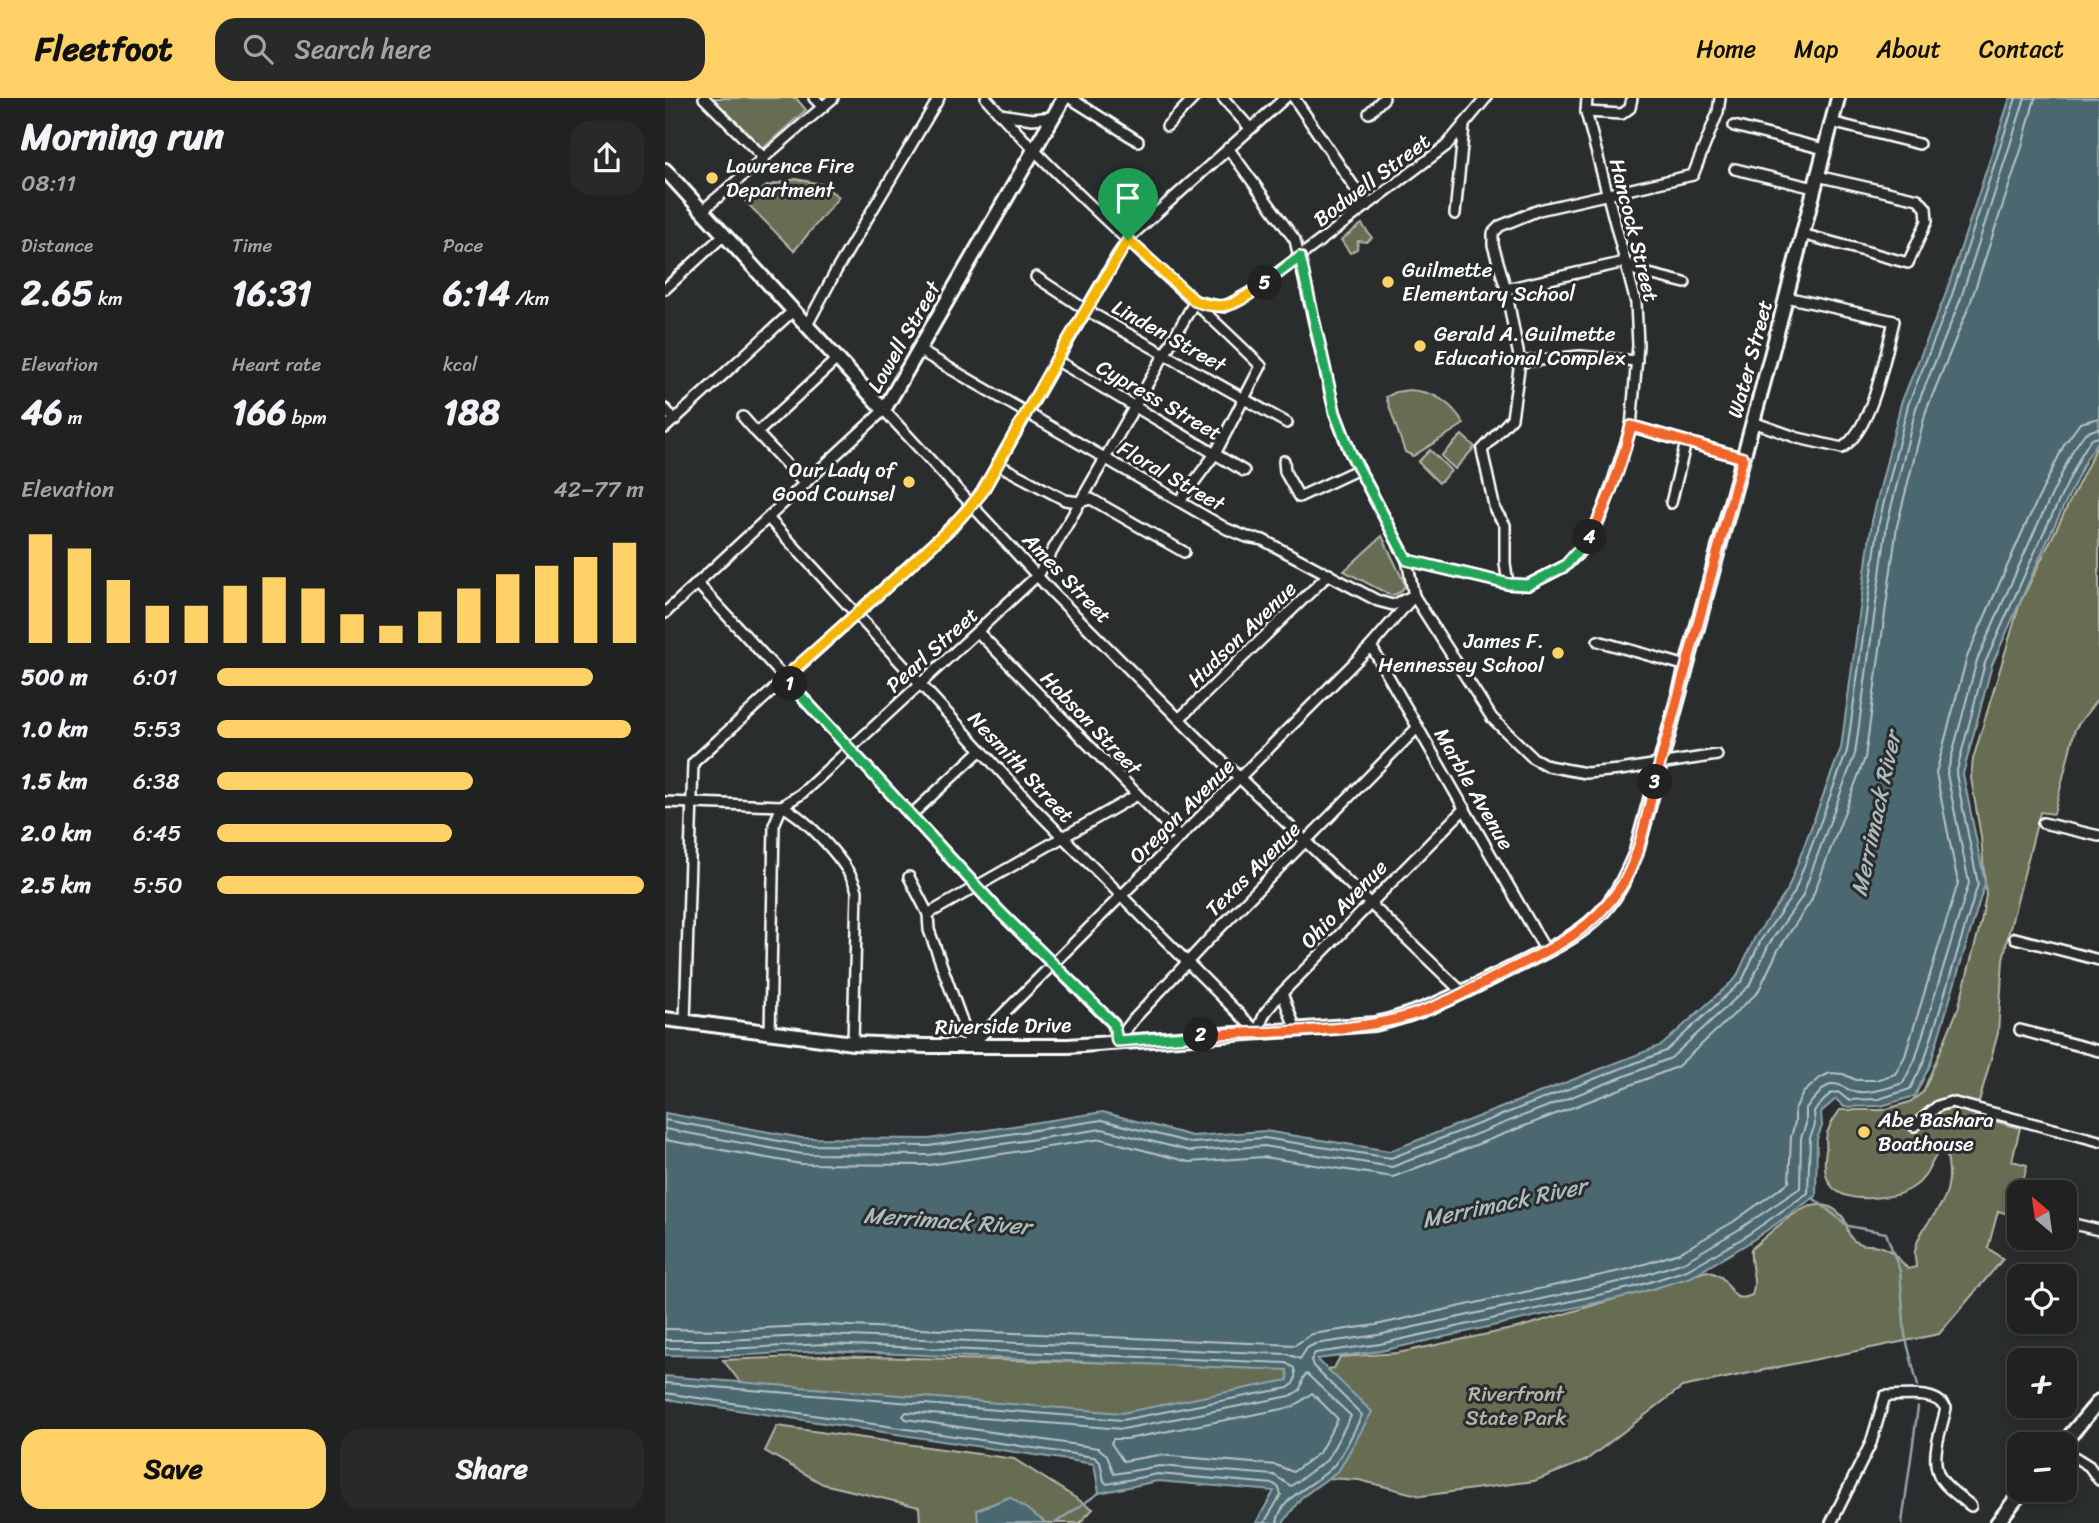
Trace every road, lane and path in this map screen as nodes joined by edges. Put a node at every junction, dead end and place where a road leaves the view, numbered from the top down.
1 (704, 98) edge
2 (814, 98) edge
3 (833, 98) edge
4 (939, 98) edge
5 (986, 98) edge
6 (1064, 98) edge
7 (1070, 98) edge
8 (1194, 98) edge
9 (1223, 98) edge
10 (1285, 98) edge
11 (1294, 98) edge
12 (1384, 98) edge
13 (1486, 98) edge
14 (1587, 98) edge
15 (1632, 98) edge
16 (1720, 98) edge
17 (1835, 99) edge
18 (823, 107) junction
19 (1586, 112) junction
20 (1369, 113) dead end
21 (1000, 114) junction
22 (1053, 117) junction
23 (1831, 122) junction
24 (1167, 126) dead end
25 (1464, 126) junction
26 (1734, 126) dead end
27 (1250, 128) junction
28 (1138, 142) dead end
29 (1919, 144) dead end
30 (1228, 149) junction
31 (1824, 149) junction
32 (1033, 151) junction
33 (764, 158) junction
34 (1735, 169) dead end
35 (665, 170) edge
36 (1815, 182) junction
37 (1607, 195) junction
38 (1367, 206) junction
39 (703, 211) junction
40 (1455, 214) dead end
41 (725, 234) junction
42 (1802, 234) junction
43 (1128, 240) junction
44 (1300, 257) junction
45 (1625, 262) junction
46 (1036, 277) dead end
47 (1685, 283) dead end
48 (665, 289) edge
49 (1506, 289) junction
50 (1786, 297) junction
51 (1195, 301) junction
52 (794, 310) junction
53 (1086, 310) junction
54 (807, 325) junction
55 (920, 351) junction
56 (1165, 354) junction
57 (838, 358) junction
58 (1056, 360) junction
59 (1637, 361) junction
60 (1520, 362) junction
61 (1245, 399) junction
62 (1135, 407) junction
63 (665, 410) edge
64 (884, 410) junction
65 (1026, 412) junction
66 (743, 417) dead end
67 (675, 420) junction
68 (1753, 422) junction
69 (1287, 423) dead end
70 (1631, 426) junction
71 (665, 428) edge
72 (757, 433) junction
73 (1686, 442) junction
74 (1215, 454) junction
75 (1105, 458) junction
76 (1743, 458) junction
77 (1284, 461) dead end
78 (997, 464) junction
79 (1359, 469) junction
80 (1244, 471) dead end
81 (805, 484) junction
82 (1180, 501) junction
83 (1079, 502) junction
84 (1671, 503) dead end
85 (971, 506) junction
86 (768, 518) junction
87 (1184, 552) dead end
88 (1407, 560) junction
89 (1329, 574) junction
90 (1037, 576) junction
91 (697, 583) junction
92 (1509, 584) junction
93 (1414, 596) junction
94 (665, 613) edge
95 (857, 614) junction
96 (978, 632) junction
97 (1598, 641) dead end
98 (1371, 646) junction
99 (1687, 666) junction
100 (784, 678) junction
101 (921, 684) junction
102 (1179, 719) junction
103 (1418, 727) junction
104 (849, 750) junction
105 (981, 750) junction
106 (1717, 755) dead end
107 (1660, 763) junction
108 (1240, 778) junction
109 (1137, 795) junction
110 (665, 802) edge
111 (690, 802) junction
112 (782, 806) junction
113 (1465, 808) junction
114 (910, 816) junction
115 (2043, 823) dead end
116 (2099, 836) edge
117 (1062, 837) junction
118 (1180, 838) junction
119 (1306, 841) junction
120 (909, 877) dead end
121 (975, 886) junction
122 (1121, 897) junction
123 (1370, 904) junction
124 (928, 914) junction
125 (2015, 938) dead end
126 (1546, 951) junction
127 (2099, 960) edge
128 (1187, 962) junction
129 (1055, 964) junction
130 (1282, 993) junction
131 (1463, 993) junction
132 (665, 1019) edge
133 (685, 1022) junction
134 (1296, 1030) junction
135 (2019, 1030) dead end
136 (1257, 1032) junction
137 (769, 1033) junction
138 (1117, 1041) junction
139 (853, 1044) junction
140 (971, 1046) junction
141 (2099, 1051) edge
142 (1913, 1126) dead end
143 (2099, 1141) edge
144 (2077, 1225) edge
145 (2099, 1230) edge
146 (2099, 1401) edge
147 (2073, 1432) edge
148 (2077, 1458) edge
149 (2099, 1480) edge
150 (2014, 1502) edge
151 (1971, 1506) dead end
152 (1831, 1523) edge
153 (1997, 1523) edge

1 - 33 street
2 - 18 street
3 - 18 street
4 - 54 street
5 - 21 street
6 - 22 main road, Lowell Street
7 - 28 street
8 - 24 street
9 - 27 street
10 - 27 street
11 - 38 street
12 - 20 street
13 - 25 street, Bodwell Street
14 - 19 street, Hancock Street
15 - 19 street
16 - 37 street
17 - 23 main road, Water Street
18 - 33 street
19 - 37 street, Hancock Street
21 - 22 street
21 - 32 street
22 - 32 main road, Lowell Street
23 - 29 street
23 - 31 main road, Water Street
25 - 38 street, Bodwell Street
25 - 40 street
26 - 31 street
27 - 30 street
30 - 43 street
30 - 44 street
31 - 36 main road, Water Street
32 - 43 street
32 - 55 main road, Lowell Street
33 - 39 street
34 - 36 street
35 - 39 main road, Ames Street
36 - 42 main road, Water Street
36 - 42 street
37 - 45 street, Hancock Street
37 - 49 street
38 - 44 street, Bodwell Street
39 - 41 main road, Ames Street
41 - 48 street
41 - 52 main road, Ames Street
42 - 50 main road, Water Street
43 - 51 street
43 - 53 street
44 - 51 street, Bodwell Street
44 - 79 street
45 - 47 street
45 - 49 street
45 - 59 street, Hancock Street
46 - 53 street, Linden Street
49 - 60 street
50 - 68 main road, Water Street
50 - 68 street
51 - 56 street, Pearl Street
51 - 61 street
52 - 54 main road, Ames Street
52 - 67 street
53 - 56 street, Linden Street
53 - 58 street
54 - 57 main road, Ames Street
55 - 64 main road, Lowell Street
55 - 65 street, Floral Street
56 - 61 street, Linden Street
56 - 62 street, Pearl Street
57 - 64 main road, Ames Street
57 - 72 street
58 - 62 street, Cypress Street
58 - 65 street
59 - 60 street
59 - 70 street, Hancock Street
60 - 92 street
61 - 69 street, Linden Street
61 - 74 street
62 - 74 street, Cypress Street
62 - 75 street, Pearl Street
63 - 67 street
64 - 81 street, Lowell Street
64 - 85 street, Ames Street
65 - 75 street, Floral Street
65 - 78 street
66 - 72 street
67 - 71 street
68 - 76 main road, Water Street
70 - 73 street
70 - 92 street, Hancock Street
72 - 81 street
73 - 76 street
73 - 84 street
74 - 80 street, Cypress Street
74 - 82 street
75 - 82 street, Floral Street
75 - 83 street, Pearl Street
76 - 99 main road, Water Street
77 - 79 street
78 - 83 street
78 - 85 street
79 - 88 street
81 - 86 street, Lowell Street
82 - 89 street, Floral Street
83 - 87 street
83 - 90 street, Pearl Street
85 - 90 street, Ames Street
85 - 95 street
86 - 91 street, Lowell Street
86 - 95 street, Nesmith Street
88 - 92 street, Hancock Street
88 - 93 street
89 - 93 street, Floral Street
89 - 102 street, Hudson Avenue
90 - 96 street, Pearl Street
90 - 102 street, Ames Street
91 - 94 street, Lowell Street
91 - 100 street
93 - 98 street, Oregon Avenue
93 - 107 street
95 - 100 street
95 - 101 street, Nesmith Street
96 - 101 street, Pearl Street
96 - 109 street, Hobson Street
97 - 99 street
98 - 103 street, Marble Avenue
98 - 108 street, Oregon Avenue
99 - 107 main road, Water Street
100 - 104 street
100 - 111 street
101 - 104 street, Pearl Street
101 - 105 street, Nesmith Street
102 - 108 street, Ames Street
103 - 113 street, Marble Avenue
103 - 119 street, Texas Avenue
104 - 112 street, Pearl Street
104 - 114 street
105 - 114 street
105 - 117 street, Nesmith Street
106 - 107 street
107 - 126 main road, Water Street
108 - 118 street, Oregon Avenue
108 - 119 street, Ames Street
109 - 117 street
109 - 118 street, Hobson Street
110 - 111 street
111 - 112 street
111 - 133 street
112 - 137 street
112 - 139 street
113 - 123 street, Ohio Avenue
113 - 126 street, Marble Avenue
114 - 121 street
115 - 116 street
117 - 121 street
117 - 122 street, Nesmith Street
118 - 122 street, Oregon Avenue
119 - 123 street, Ames Street
119 - 128 street, Texas Avenue
120 - 124 street
121 - 124 street
121 - 129 street
122 - 128 street, Nesmith Street
122 - 129 street, Oregon Avenue
123 - 130 street, Ohio Avenue
123 - 131 street, Ames Street
124 - 140 street
125 - 127 street
126 - 131 main road, Water Street
128 - 136 street, Nesmith Street
128 - 138 street, Texas Avenue
129 - 138 street
129 - 140 street, Oregon Avenue
130 - 134 street
130 - 136 street, Ohio Avenue
131 - 134 main road, Riverside Drive
132 - 133 main road, Riverside Drive
133 - 137 main road, Riverside Drive
134 - 136 main road, Riverside Drive
135 - 141 street
136 - 138 main road, Riverside Drive
137 - 139 main road, Riverside Drive
138 - 140 main road, Riverside Drive
139 - 140 main road, Riverside Drive
142 - 143 street
144 - 145 street
146 - 147 main road
148 - 149 street
150 - 153 main road
151 - 152 street

